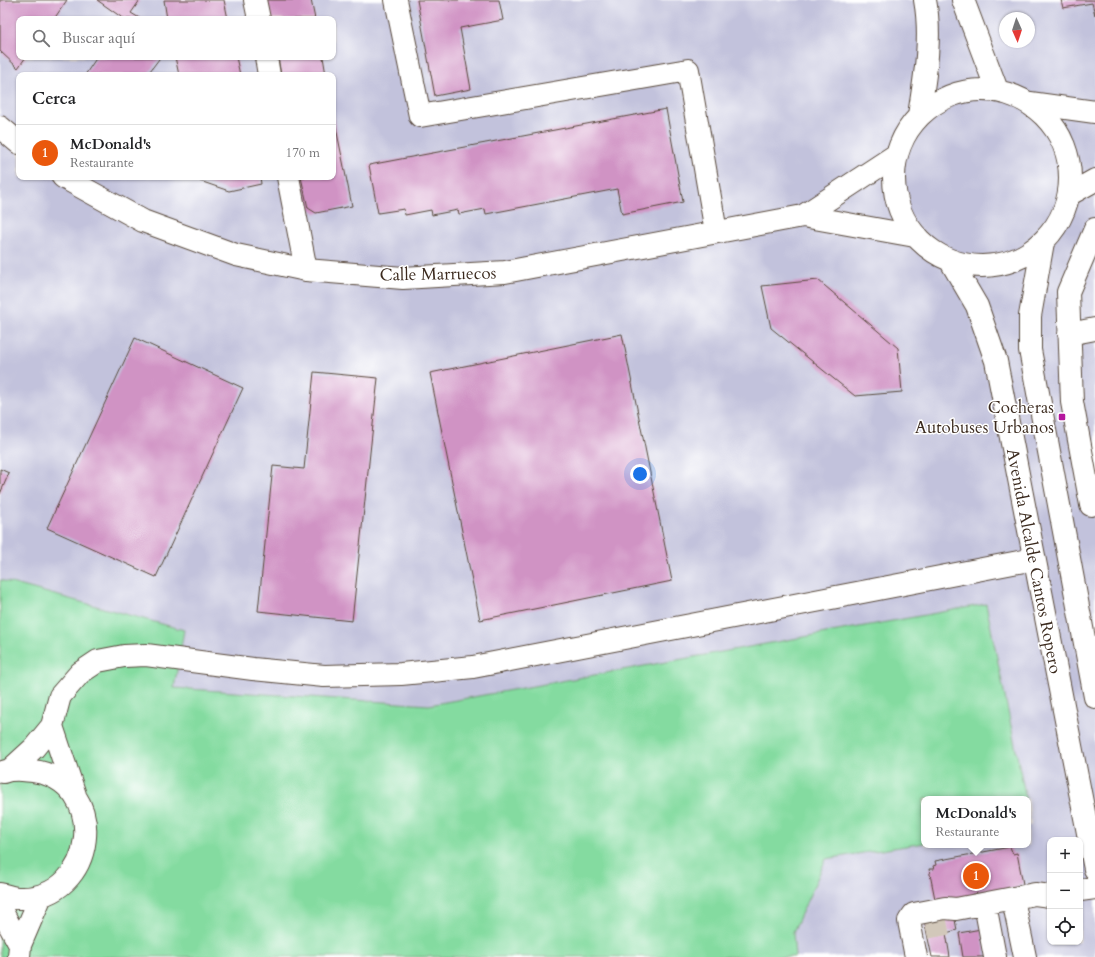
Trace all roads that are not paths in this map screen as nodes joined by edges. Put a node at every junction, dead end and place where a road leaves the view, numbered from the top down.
1 (255, 0) edge
2 (396, 0) edge
3 (925, 0) edge
4 (963, 0) edge
5 (258, 16) edge
6 (266, 60) edge
7 (268, 72) edge
8 (997, 90) junction
9 (1030, 103) junction
10 (1095, 112) edge
11 (919, 115) junction
12 (0, 128) edge
13 (16, 141) edge
14 (896, 155) junction
15 (68, 180) edge
16 (289, 180) edge
17 (1095, 180) edge
18 (1070, 194) junction
19 (803, 216) junction
20 (1095, 230) edge
21 (716, 232) junction
22 (915, 236) junction
23 (1043, 242) junction
24 (950, 260) junction
25 (306, 270) junction
26 (1095, 330) edge
27 (1069, 334) junction
28 (1093, 505) edge
29 (1059, 512) junction
30 (1034, 559) junction
31 (1094, 689) edge
32 (52, 726) junction
33 (6, 771) edge
34 (76, 798) junction
35 (1095, 869) edge
36 (1095, 888) edge
37 (1083, 890) edge
38 (0, 894) edge
39 (41, 896) junction
40 (1047, 896) edge
41 (1047, 897) edge
42 (0, 908) edge
43 (1015, 909) junction
44 (987, 915) junction
45 (956, 922) tunnel mouth
46 (926, 928) dead end
47 (19, 951) edge
48 (916, 957) edge
49 (926, 957) edge
50 (995, 957) edge
51 (1024, 957) edge

1 - 5 street
2 - 21 street
3 - 11 street
4 - 8 street
6 - 7 street
8 - 9 street
8 - 11 street
9 - 10 street
9 - 18 street
11 - 14 street
12 - 13 street
14 - 19 street, Calle Marruecos
14 - 22 street
15 - 25 street, Calle Marruecos
16 - 25 street
17 - 18 street
18 - 23 street
19 - 21 street, Calle Marruecos
19 - 22 street, Calle Marruecos
20 - 27 street
21 - 25 street, Calle Marruecos
22 - 24 street
23 - 24 street
23 - 29 street, Avenida Alcalde Cantos Ropero
24 - 30 street, Avenida Alcalde Cantos Ropero
26 - 27 street
27 - 28 street
28 - 29 street
29 - 31 street, Avenida Alcalde Cantos Ropero
30 - 32 street
30 - 35 street, Avenida Alcalde Cantos Ropero
32 - 33 street
32 - 34 street
33 - 34 street
34 - 39 street
36 - 37 street
38 - 39 street
39 - 47 street
40 - 48 street
41 - 43 street
42 - 47 street
43 - 44 street
43 - 51 street
44 - 45 street
44 - 50 street
46 - 49 street

